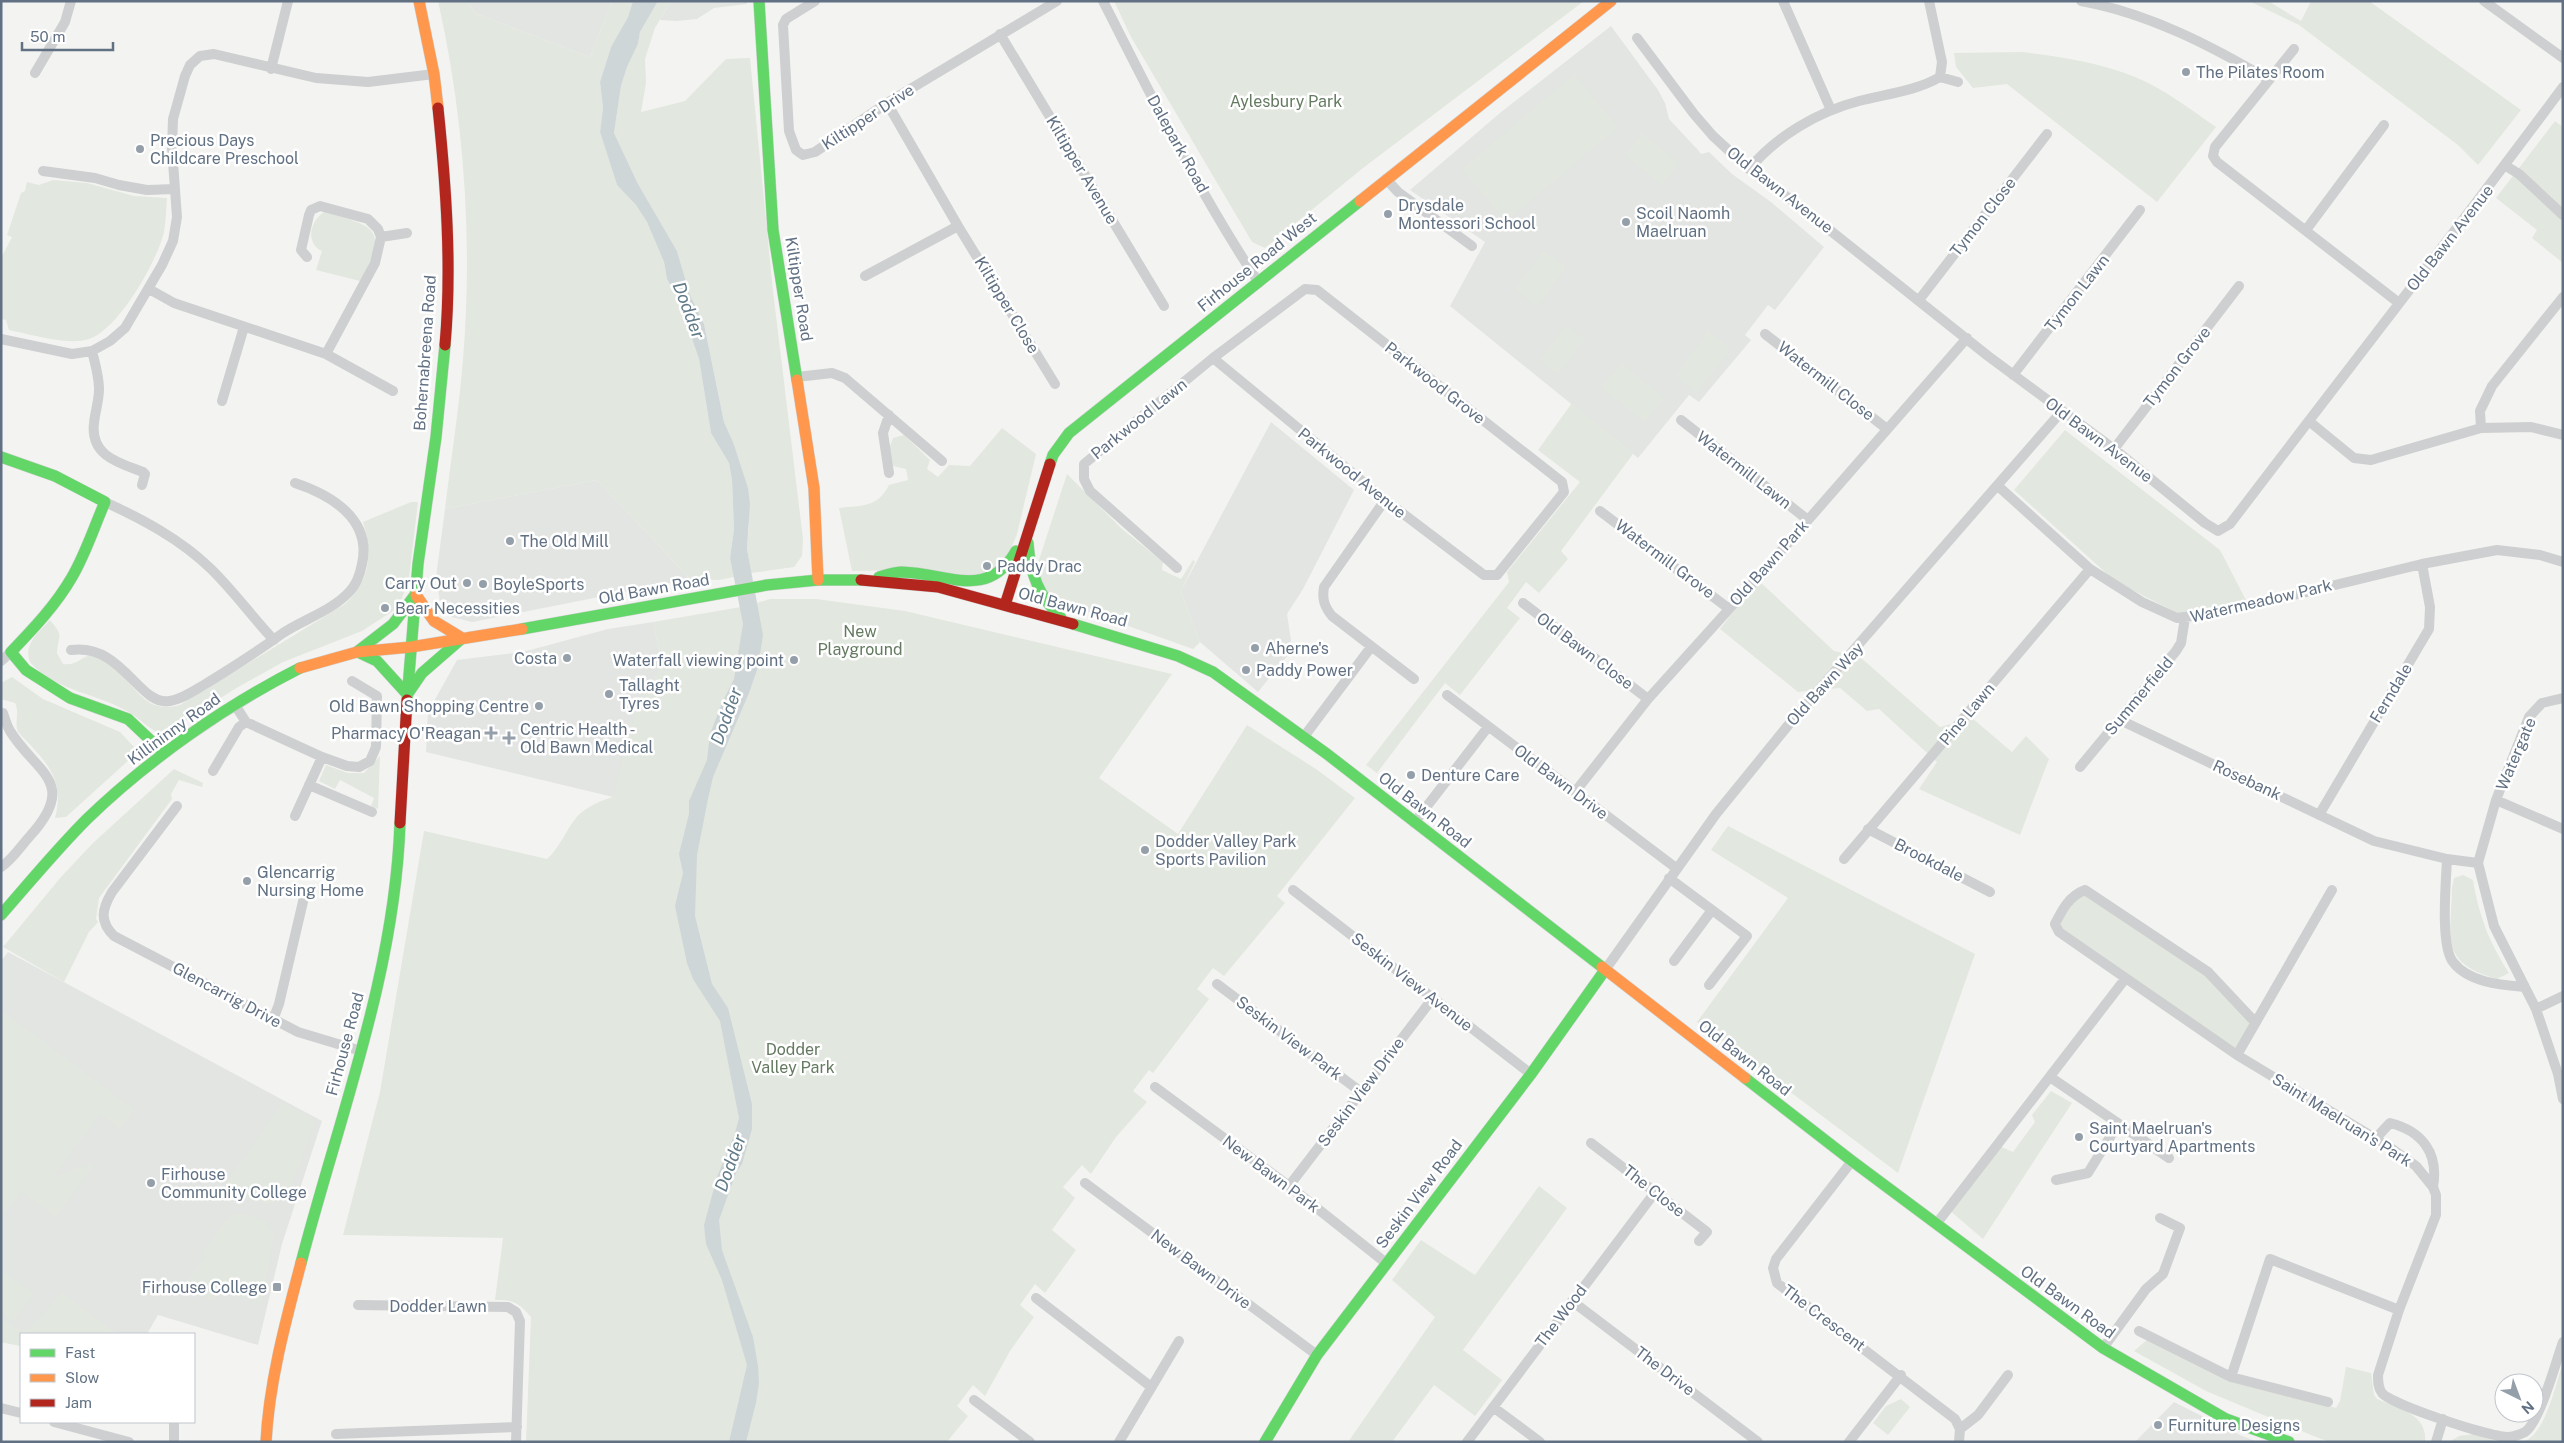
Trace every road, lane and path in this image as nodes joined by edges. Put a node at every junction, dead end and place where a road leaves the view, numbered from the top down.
1 (71, 1) edge
2 (288, 1) edge
3 (419, 1) edge
4 (760, 1) edge
5 (815, 1) edge
6 (1057, 1) edge
7 (1103, 1) edge
8 (1610, 1) edge
9 (1783, 1) edge
10 (1929, 1) edge
11 (2081, 1) edge
12 (2484, 1) edge
13 (1000, 34) junction
14 (1637, 38) dead end
15 (2294, 49) dead end
16 (2563, 58) edge
17 (271, 69) junction
18 (35, 73) dead end
19 (434, 74) junction
20 (1940, 77) junction
21 (2269, 80) junction
22 (1958, 82) dead end
23 (2563, 87) edge
24 (887, 103) junction
25 (1831, 110) junction
26 (2384, 125) dead end
27 (2048, 134) dead end
28 (2506, 166) junction
29 (1749, 168) junction
30 (43, 171) dead end
31 (1386, 179) junction
32 (175, 189) junction
33 (2140, 210) dead end
34 (2563, 214) edge
35 (958, 226) junction
36 (2306, 230) junction
37 (407, 233) dead end
38 (381, 237) junction
39 (1472, 246) dead end
40 (307, 257) dead end
41 (865, 276) dead end
42 (1258, 283) junction
43 (2239, 286) dead end
44 (149, 289) junction
45 (2563, 297) edge
46 (1919, 300) junction
47 (2399, 303) junction
48 (1164, 306) dead end
49 (244, 327) junction
50 (1765, 334) dead end
51 (1967, 338) junction
52 (1, 339) edge
53 (92, 351) junction
54 (326, 354) junction
55 (1213, 358) junction
56 (2013, 375) junction
57 (798, 377) junction
58 (1055, 384) dead end
59 (392, 391) dead end
60 (222, 401) dead end
61 (2062, 411) junction
62 (889, 415) junction
63 (1681, 420) dead end
64 (2310, 422) junction
65 (2481, 428) junction
66 (1887, 429) junction
67 (2563, 435) edge
68 (2114, 449) junction
69 (1, 457) edge
70 (942, 461) dead end
71 (889, 473) dead end
72 (295, 482) dead end
73 (142, 485) dead end
74 (1998, 486) junction
75 (1385, 500) junction
76 (105, 502) junction
77 (1600, 510) dead end
78 (1808, 520) junction
79 (1028, 532) junction
80 (2563, 562) edge
81 (2422, 564) junction
82 (1177, 568) dead end
83 (2090, 569) junction
84 (1497, 575) joint
85 (818, 580) junction
86 (864, 580) junction
87 (416, 594) junction
88 (1523, 603) dead end
89 (1005, 605) junction
90 (1728, 608) junction
91 (2185, 618) junction
92 (1061, 619) junction
93 (463, 638) junction
94 (274, 640) junction
95 (1371, 647) junction
96 (411, 648) junction
97 (71, 650) dead end
98 (11, 652) junction
99 (357, 652) junction
100 (1, 661) edge
101 (1414, 678) dead end
102 (352, 681) dead end
103 (407, 694) junction
104 (1447, 695) dead end
105 (2563, 698) edge
106 (1648, 699) junction
107 (235, 705) junction
108 (3, 713) dead end
109 (2120, 720) junction
110 (246, 722) junction
111 (1488, 727) junction
112 (1303, 738) junction
113 (164, 753) junction
114 (322, 757) junction
115 (2080, 767) dead end
116 (213, 771) dead end
117 (309, 785) junction
118 (1575, 792) junction
119 (2496, 800) junction
120 (177, 806) dead end
121 (372, 812) dead end
122 (2319, 814) junction
123 (295, 816) dead end
124 (1414, 823) junction
125 (1868, 829) junction
126 (2563, 829) edge
127 (1844, 859) dead end
128 (2447, 859) junction
129 (2478, 862) junction
130 (1, 868) edge
131 (1676, 868) junction
132 (1669, 878) junction
133 (1294, 890) dead end
134 (2332, 890) dead end
135 (1990, 892) dead end
136 (305, 893) dead end
137 (1712, 910) junction
138 (1, 915) edge
139 (1674, 962) dead end
140 (1605, 970) junction
141 (2125, 980) junction
142 (1217, 984) dead end
143 (1709, 985) dead end
144 (2525, 987) junction
145 (2563, 996) edge
146 (1433, 998) junction
147 (2536, 1009) junction
148 (273, 1020) junction
149 (2255, 1022) junction
150 (361, 1051) junction
151 (2237, 1055) junction
152 (1531, 1074) junction
153 (2050, 1077) junction
154 (1155, 1087) dead end
155 (1361, 1092) junction
156 (2563, 1099) edge
157 (2118, 1124) junction
158 (2376, 1138) junction
159 (1591, 1143) dead end
160 (2169, 1158) dead end
161 (1852, 1161) junction
162 (2056, 1180) dead end
163 (1085, 1183) dead end
164 (1290, 1186) junction
165 (2433, 1187) junction
166 (1656, 1191) junction
167 (2160, 1218) dead end
168 (1937, 1223) junction
169 (1700, 1242) dead end
170 (1386, 1263) junction
171 (1036, 1298) dead end
172 (1572, 1301) junction
173 (358, 1305) dead end
174 (2400, 1310) junction
175 (2139, 1331) dead end
176 (1179, 1341) dead end
177 (2563, 1342) edge
178 (2103, 1348) junction
179 (1317, 1355) junction
180 (1900, 1375) junction
181 (2008, 1375) dead end
182 (2230, 1377) junction
183 (1150, 1386) junction
184 (974, 1400) dead end
185 (2328, 1402) dead end
186 (1, 1408) edge
187 (1493, 1408) junction
188 (20, 1413) edge
189 (2443, 1419) junction
190 (58, 1423) edge
191 (174, 1423) edge
192 (517, 1428) junction
193 (1960, 1429) junction
194 (336, 1434) dead end
195 (129, 1442) edge
196 (174, 1442) edge
197 (266, 1442) edge
198 (516, 1442) edge
199 (1030, 1442) edge
200 (1119, 1442) edge
201 (1265, 1442) edge
202 (1467, 1442) edge
203 (1540, 1442) edge
204 (1758, 1442) edge
205 (1849, 1442) edge
206 (1959, 1442) edge
207 (2289, 1442) edge
208 (2436, 1442) edge

1 - 18 street
2 - 17 street
3 - 19 main road, Bohernabreena Road
4 - 57 main road, Kiltipper Road
5 - 24 street, Kiltipper Drive
6 - 13 street, Kiltipper Drive
7 - 42 street, Dalepark Road
8 - 31 main road, Firhouse Road West
9 - 25 street
10 - 20 street
11 - 21 street
12 - 16 street
13 - 24 street, Kiltipper Drive
13 - 48 street, Kiltipper Avenue
14 - 29 street, Old Bawn Avenue
15 - 21 street
17 - 19 street
17 - 32 street
19 - 87 main road, Bohernabreena Road
20 - 22 street
20 - 25 street
21 - 36 street
23 - 28 street, Old Bawn Avenue
24 - 35 street, Kiltipper Close
25 - 29 street
26 - 36 street
27 - 46 street, Tymon Close
28 - 34 street
28 - 47 street, Old Bawn Avenue
29 - 46 street, Old Bawn Avenue
30 - 32 street
31 - 39 street
31 - 42 main road, Firhouse Road West
32 - 44 street
33 - 56 street, Tymon Lawn
35 - 41 street
35 - 58 street, Kiltipper Close
36 - 47 street
37 - 38 street
38 - 40 street
38 - 54 street
42 - 79 main road, Firhouse Road West
43 - 68 street, Tymon Grove
44 - 49 street
44 - 53 street
45 - 65 street
46 - 51 street, Old Bawn Avenue
47 - 64 street, Old Bawn Avenue
49 - 54 street
49 - 60 street
50 - 66 street, Watermill Close
51 - 56 street, Old Bawn Avenue
51 - 66 street, Old Bawn Park
52 - 53 street
53 - 73 street
54 - 59 street
55 - 75 street, Parkwood Avenue
55 - 82 street, Parkwood Lawn
55 - 84 street, Parkwood Grove
56 - 61 street, Old Bawn Avenue
57 - 62 street
57 - 85 main road, Kiltipper Road
61 - 68 street, Old Bawn Avenue
61 - 74 street, Old Bawn Way
62 - 70 street
62 - 71 street
63 - 78 street, Watermill Lawn
64 - 65 street
64 - 68 street, Old Bawn Avenue
65 - 67 street
66 - 78 street, Old Bawn Park
69 - 76 main road
72 - 94 street
74 - 83 street, Watermeadow Park
74 - 131 street, Old Bawn Way
75 - 84 street, Parkwood Avenue
75 - 95 street
76 - 94 street
76 - 98 main road
77 - 90 street, Watermill Grove
78 - 90 street, Old Bawn Park
79 - 86 main road
79 - 89 main road, Firhouse Road West
79 - 92 main road
80 - 81 street, Watermeadow Park
81 - 91 street, Watermeadow Park
81 - 122 street, Ferndale
83 - 91 street, Watermeadow Park
83 - 125 street, Pine Lawn
85 - 86 main road, Old Bawn Road
85 - 93 main road, Old Bawn Road
86 - 89 main road, Old Bawn Road
87 - 93 main road
87 - 96 main road, Bohernabreena Road
87 - 99 main road
88 - 106 street, Old Bawn Close
89 - 92 main road, Old Bawn Road
90 - 106 street, Old Bawn Park
91 - 109 street, Summerfield
92 - 112 main road, Old Bawn Road
93 - 96 main road, Old Bawn Road
93 - 103 main road
94 - 97 street
95 - 101 street
95 - 112 street
96 - 99 main road, Killininny Road
96 - 103 main road, Firhouse Road
98 - 100 street
98 - 113 main road
99 - 103 main road
99 - 107 main road, Killininny Road
102 - 114 street
103 - 150 main road, Firhouse Road
104 - 111 street, Old Bawn Drive
105 - 119 street, Watergate
106 - 118 street, Old Bawn Park
107 - 110 street
107 - 113 main road, Killininny Road
108 - 130 street
109 - 115 street, Summerfield
109 - 122 street, Rosebank
110 - 114 street
110 - 116 street
111 - 118 street, Old Bawn Drive
111 - 124 street
112 - 124 main road, Old Bawn Road
113 - 138 main road, Killininny Road
114 - 117 street
117 - 121 street
117 - 123 street
118 - 131 street, Old Bawn Drive
119 - 126 street, Watergate
119 - 129 street, Watergate
120 - 148 street, Glencarrig Drive
122 - 128 street, Rosebank
124 - 140 main road, Old Bawn Road
125 - 127 street, Pine Lawn
125 - 135 street, Brookdale
128 - 129 street
128 - 144 street
129 - 144 street
131 - 132 street, Old Bawn Way
132 - 137 street
132 - 140 street, Old Bawn Way
133 - 146 street, Seskin View Avenue
134 - 149 street
136 - 148 street
137 - 139 street
137 - 143 street
140 - 152 main road, Seskin View Road
140 - 161 main road, Old Bawn Road
141 - 149 street, Saint Maelruan's Park
141 - 151 street, Saint Maelruan's Park
141 - 153 street
142 - 155 street, Seskin View Park
144 - 147 street
145 - 147 street
146 - 152 street, Seskin View Avenue
146 - 155 street, Seskin View Drive
147 - 156 street
148 - 150 street, Glencarrig Drive
149 - 151 street
150 - 197 main road, Firhouse Road
151 - 158 street, Saint Maelruan's Park
152 - 170 main road, Seskin View Road
153 - 157 street
153 - 168 street
154 - 164 street, New Bawn Park
155 - 164 street, Seskin View Drive
157 - 160 street
157 - 162 street
158 - 165 street, Saint Maelruan's Park
158 - 165 street
159 - 166 street, The Close
161 - 168 main road, Old Bawn Road
161 - 180 street, The Crescent
163 - 179 street, New Bawn Drive
164 - 170 street, New Bawn Park
165 - 174 street
166 - 169 street, The Close
166 - 172 street, The Wood
167 - 178 street
168 - 178 main road, Old Bawn Road
170 - 179 main road, Seskin View Road
171 - 183 street
172 - 187 street, The Wood
172 - 204 street, The Drive
173 - 192 street, Dodder Lawn
174 - 182 street
174 - 189 street
175 - 182 street
176 - 183 street
177 - 189 street
178 - 207 main road, Old Bawn Road
179 - 201 main road, Seskin View Road
180 - 193 street, The Crescent
180 - 205 street
181 - 193 street
182 - 185 street
183 - 200 street
184 - 199 street
186 - 188 street
187 - 202 street, The Wood
187 - 203 street
189 - 208 street
190 - 195 street
191 - 196 street
192 - 194 street
192 - 198 street
193 - 206 street

